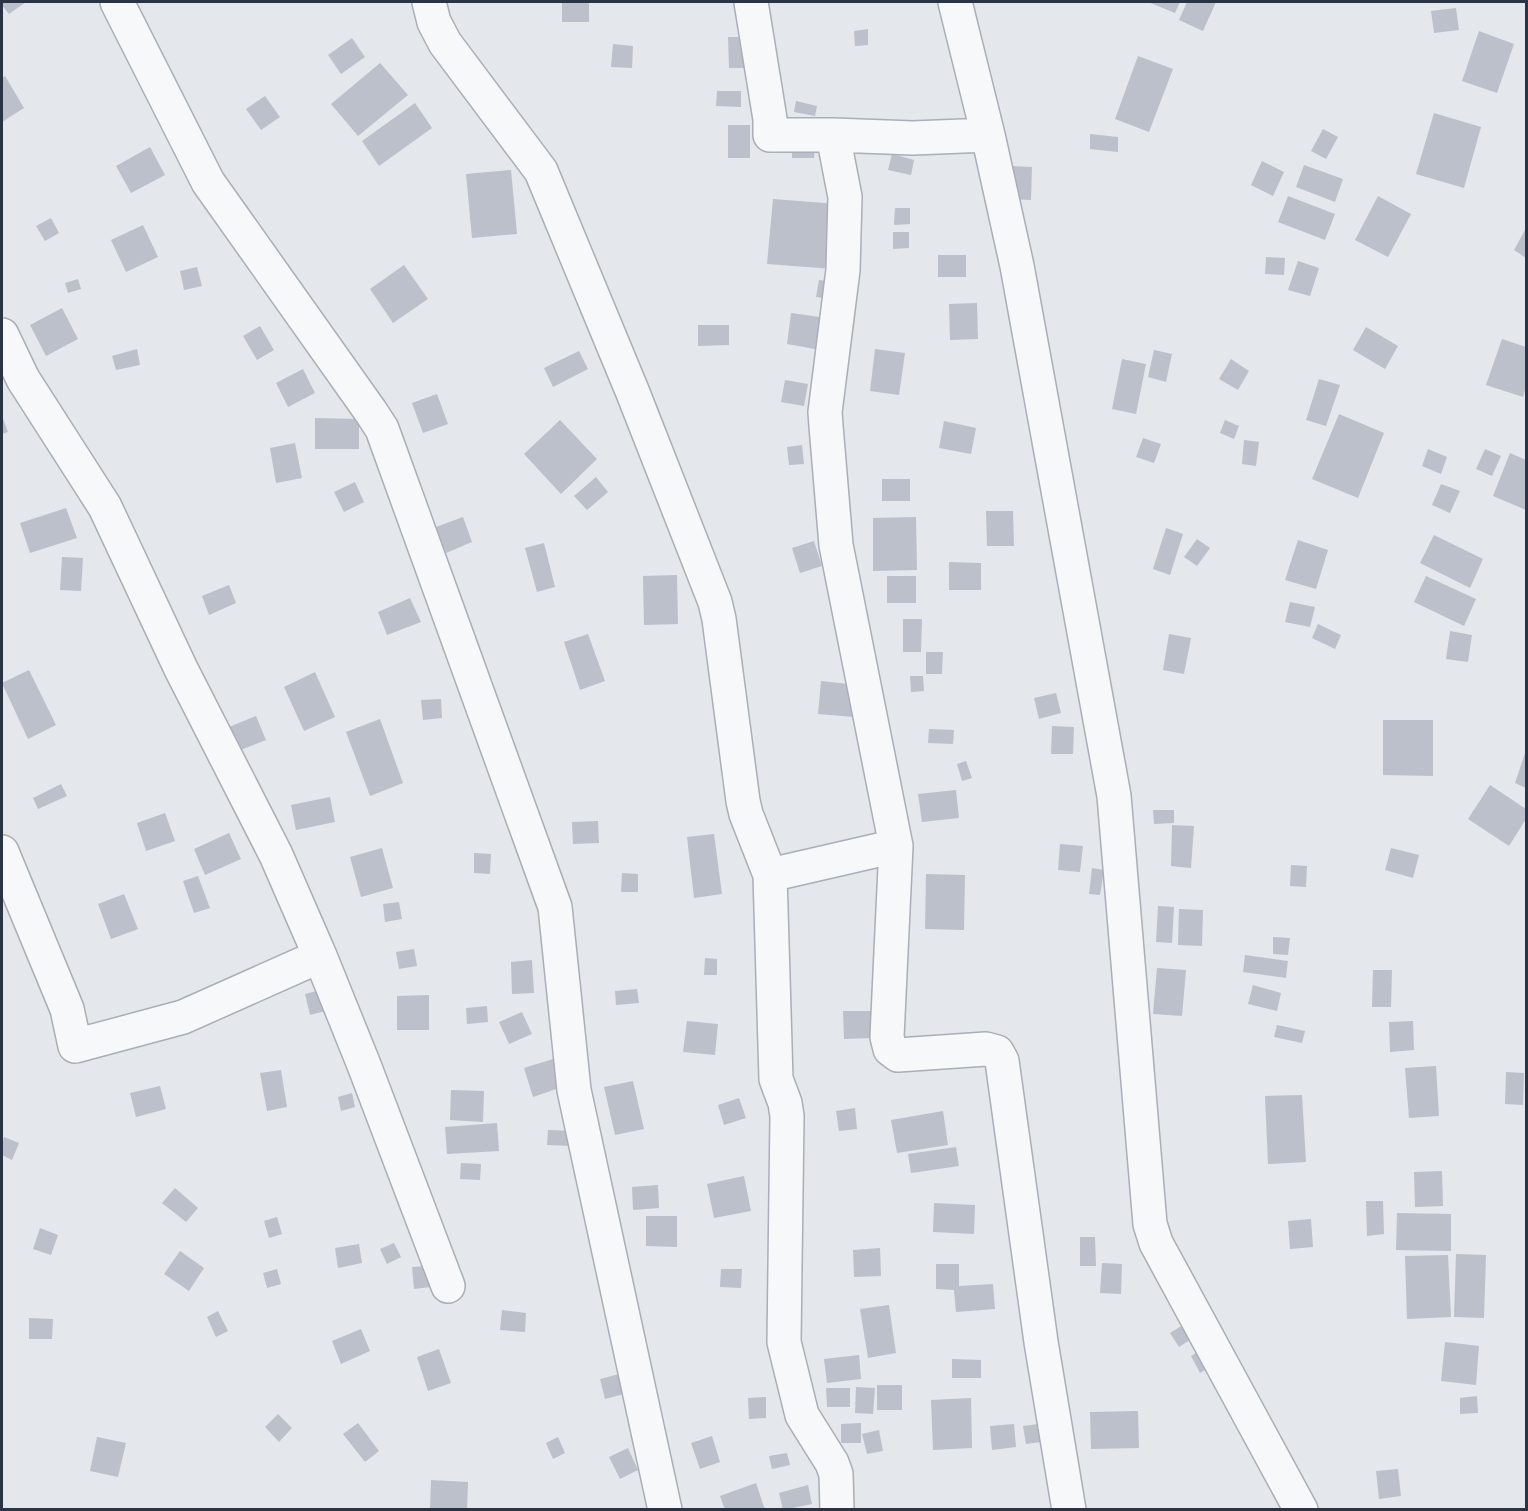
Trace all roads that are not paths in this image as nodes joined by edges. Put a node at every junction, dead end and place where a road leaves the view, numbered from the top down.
1 (117, 2) edge
2 (429, 2) edge
3 (751, 2) edge
4 (955, 2) edge
5 (833, 135) junction
6 (988, 135) junction
7 (2, 335) edge
8 (896, 846) junction
9 (2, 852) edge
10 (770, 875) junction
11 (320, 956) junction
12 (448, 1286) dead end
13 (665, 1509) edge
14 (837, 1509) edge
15 (1069, 1509) edge
16 (1301, 1509) edge

1 - 13 street
2 - 10 street
3 - 5 street
4 - 6 street
5 - 6 street
5 - 8 street
6 - 16 street
7 - 11 street
8 - 10 street
8 - 15 street
9 - 11 street
10 - 14 street
11 - 12 street

